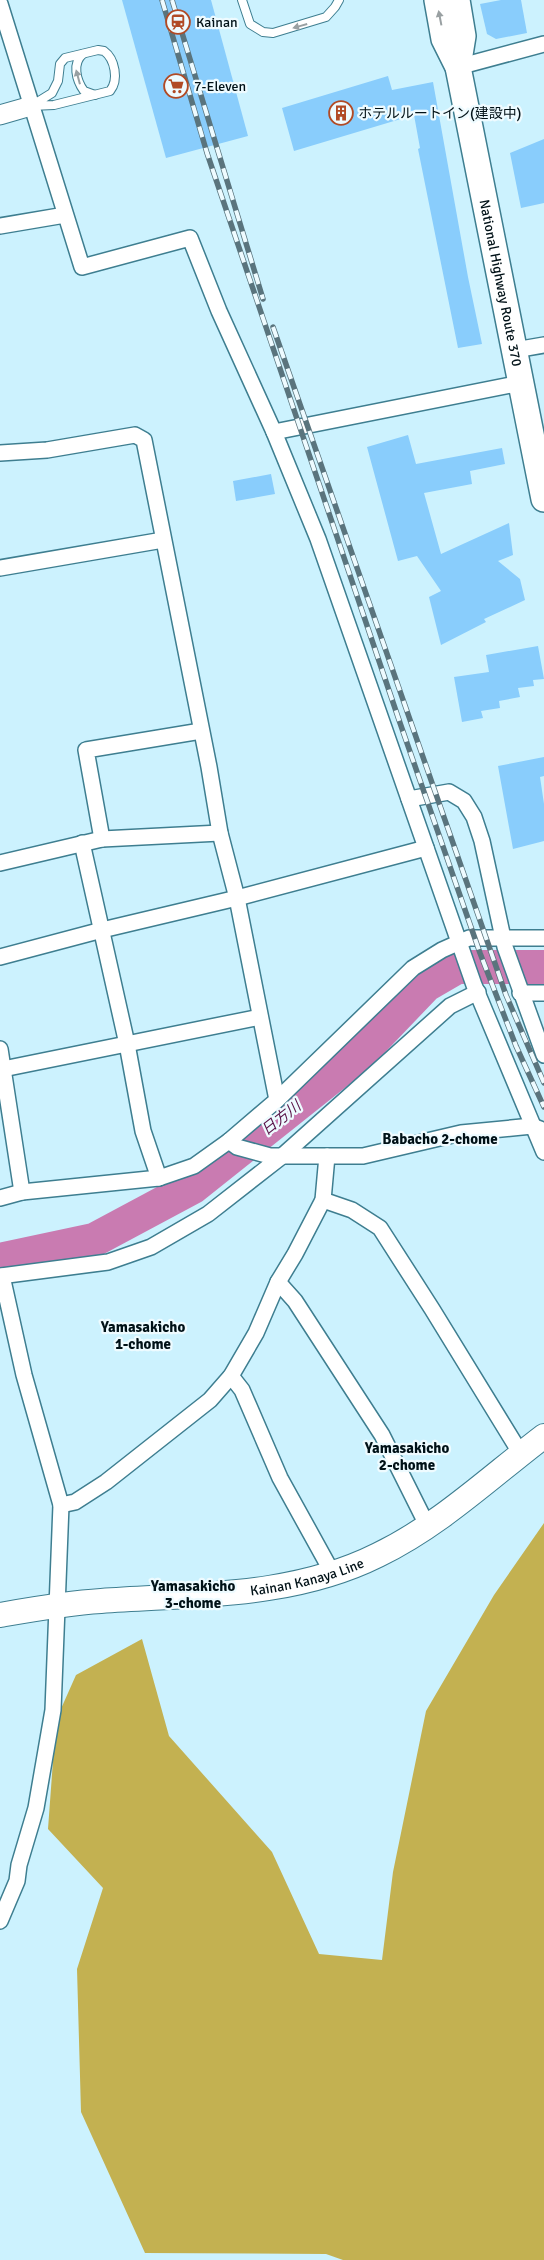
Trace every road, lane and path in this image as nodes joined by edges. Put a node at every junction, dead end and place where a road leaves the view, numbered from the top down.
1 (242, 0) edge
2 (339, 0) edge
3 (437, 0) edge
4 (457, 0) edge
5 (0, 4) edge
6 (544, 44) edge
7 (85, 52) junction
8 (458, 67) junction
9 (97, 95) junction
10 (31, 106) junction
11 (0, 115) edge
12 (65, 215) junction
13 (0, 226) edge
14 (544, 345) edge
15 (515, 350) junction
16 (521, 383) junction
17 (536, 414) edge
18 (274, 432) junction
19 (0, 453) edge
20 (544, 499) edge
21 (163, 540) junction
22 (0, 568) edge
23 (201, 731) junction
24 (408, 799) junction
25 (220, 833) junction
26 (102, 839) junction
27 (82, 844) junction
28 (426, 848) junction
29 (0, 864) edge
30 (237, 898) junction
31 (102, 930) junction
32 (544, 938) edge
33 (504, 942) junction
34 (461, 947) junction
35 (0, 957) edge
36 (518, 986) junction
37 (476, 989) junction
38 (544, 993) edge
39 (260, 1017) junction
40 (127, 1044) junction
41 (0, 1049) edge
42 (544, 1055) edge
43 (2, 1069) edge
44 (277, 1100) junction
45 (538, 1128) edge
46 (233, 1144) junction
47 (544, 1152) edge
48 (327, 1156) junction
49 (275, 1157) junction
50 (159, 1178) junction
51 (22, 1192) junction
52 (0, 1198) edge
53 (322, 1200) junction
54 (1, 1276) edge
55 (278, 1282) junction
56 (230, 1376) junction
57 (544, 1436) edge
58 (520, 1454) junction
59 (61, 1506) junction
60 (428, 1527) junction
61 (333, 1574) junction
62 (57, 1605) junction
63 (0, 1615) edge
64 (0, 1921) edge

2 -> 1 lane
8 -> 3 highway, National Highway Route 370
4 - 8 highway, National Highway Route 370
5 - 10 street
6 - 8 street
9 -> 7 lane
7 - 9 lane
7 - 10 lane
8 - 15 highway, National Highway Route 370
9 - 10 lane
10 - 11 street
10 - 12 street
12 - 13 street
12 - 18 street
14 - 15 street
15 - 16 highway, National Highway Route 370
16 - 17 highway, National Highway Route 370
16 - 18 street
17 - 20 highway, National Highway Route 370
18 - 24 street
19 - 21 street
21 - 22 street
21 - 23 street
23 - 25 street
23 - 26 street
24 - 28 street
24 - 33 street
25 - 26 street
25 - 30 street
26 - 27 street
27 - 29 street
27 - 31 street
28 - 30 street
28 - 34 street
30 - 31 street
30 - 39 street
31 - 35 street
31 - 40 street
32 - 33 street
33 - 34 street
33 - 36 street
34 - 37 street
34 - 44 street
36 - 38 street
36 - 42 street
37 - 45 street
37 - 49 street
39 - 40 street
39 - 44 street
40 - 43 street
40 - 50 street
41 - 43 street
43 - 51 street
44 - 46 street
45 - 47 street
45 - 48 street
46 - 49 street
46 - 50 street
48 - 49 street
48 - 53 street
49 - 54 street
50 - 51 street
51 - 52 street
53 - 55 street
53 - 58 street
54 - 59 street
55 - 56 street
55 - 60 street
56 - 59 street
56 - 61 street
57 - 58 main road, Kainan Kanaya Line
58 - 60 main road, Kainan Kanaya Line
59 - 62 street
60 - 61 main road, Kainan Kanaya Line
61 - 62 main road, Kainan Kanaya Line
62 - 63 main road, Kainan Kanaya Line
62 - 64 street

